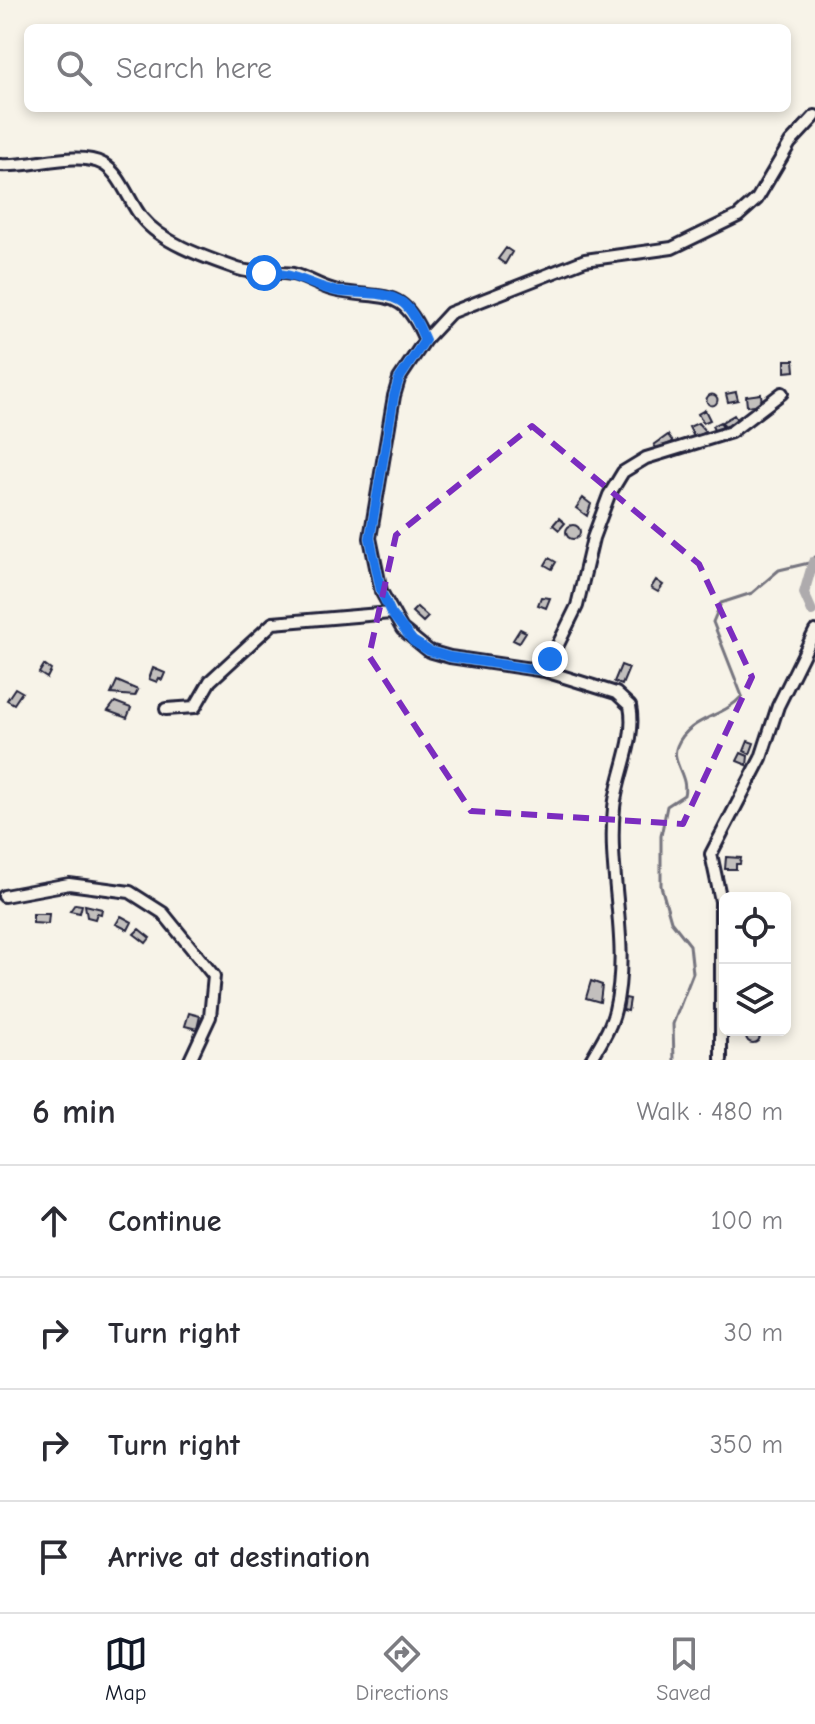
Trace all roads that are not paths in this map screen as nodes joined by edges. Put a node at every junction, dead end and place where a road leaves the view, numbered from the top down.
1 (815, 116) edge
2 (0, 165) edge
3 (425, 340) junction
4 (782, 393) dead end
5 (391, 613) junction
6 (815, 631) edge
7 (545, 671) junction
8 (166, 709) dead end
9 (4, 896) dead end
10 (190, 1060) edge
11 (591, 1060) edge
12 (721, 1060) edge

1 - 3 street
2 - 3 street
3 - 5 street
4 - 7 street
5 - 7 street
5 - 8 street
6 - 12 street
7 - 11 street
9 - 10 street

